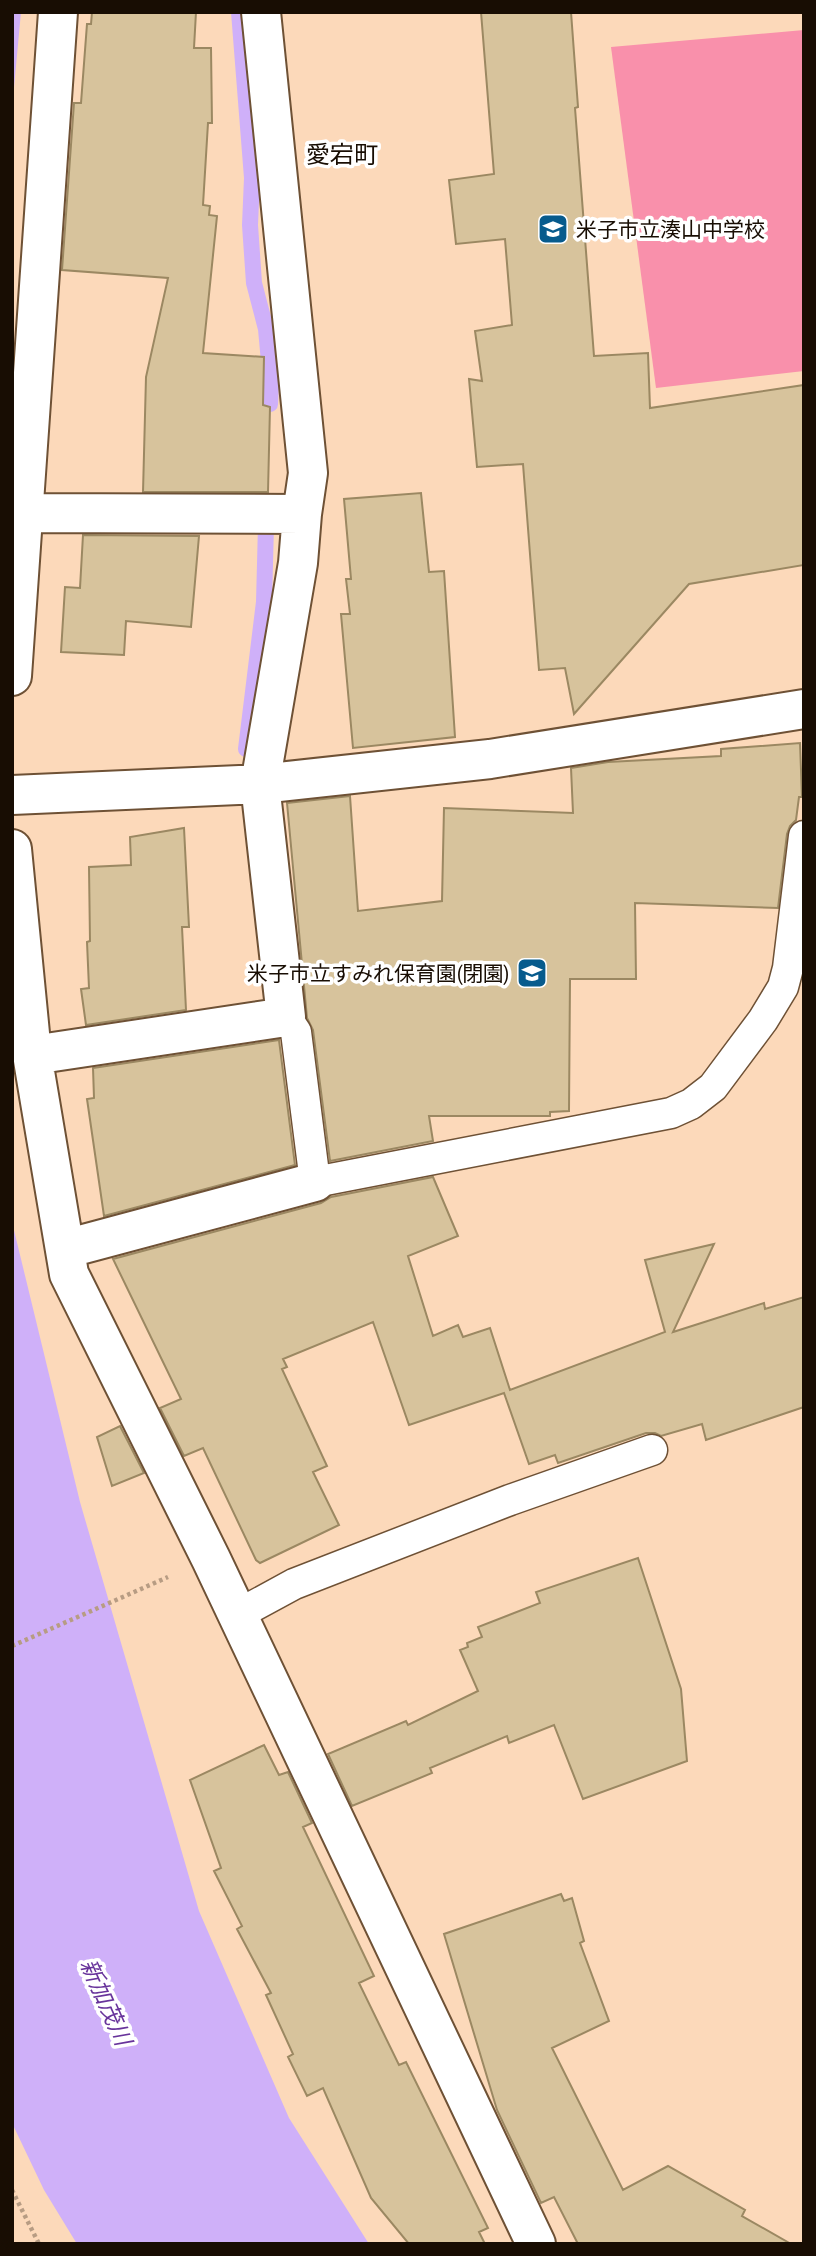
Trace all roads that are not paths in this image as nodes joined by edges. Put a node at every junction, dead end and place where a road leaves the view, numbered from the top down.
1 (58, 12) edge
2 (261, 12) edge
3 (23, 513) junction
4 (302, 514) junction
5 (12, 676) edge
6 (804, 709) edge
7 (260, 784) junction
8 (12, 795) edge
9 (804, 836) edge
10 (12, 849) edge
11 (286, 1017) junction
12 (33, 1055) junction
13 (315, 1182) junction
14 (65, 1249) junction
15 (652, 1450) dead end
16 (237, 1615) junction
17 (536, 2244) edge

1 - 3 street
2 - 4 street
3 - 4 street
3 - 5 street
4 - 7 street
6 - 7 street
7 - 8 street
7 - 11 street
9 - 13 lane
10 - 12 street
11 - 12 street
11 - 13 lane
12 - 14 street
13 - 14 street
14 - 16 street
15 - 16 lane
16 - 17 street

